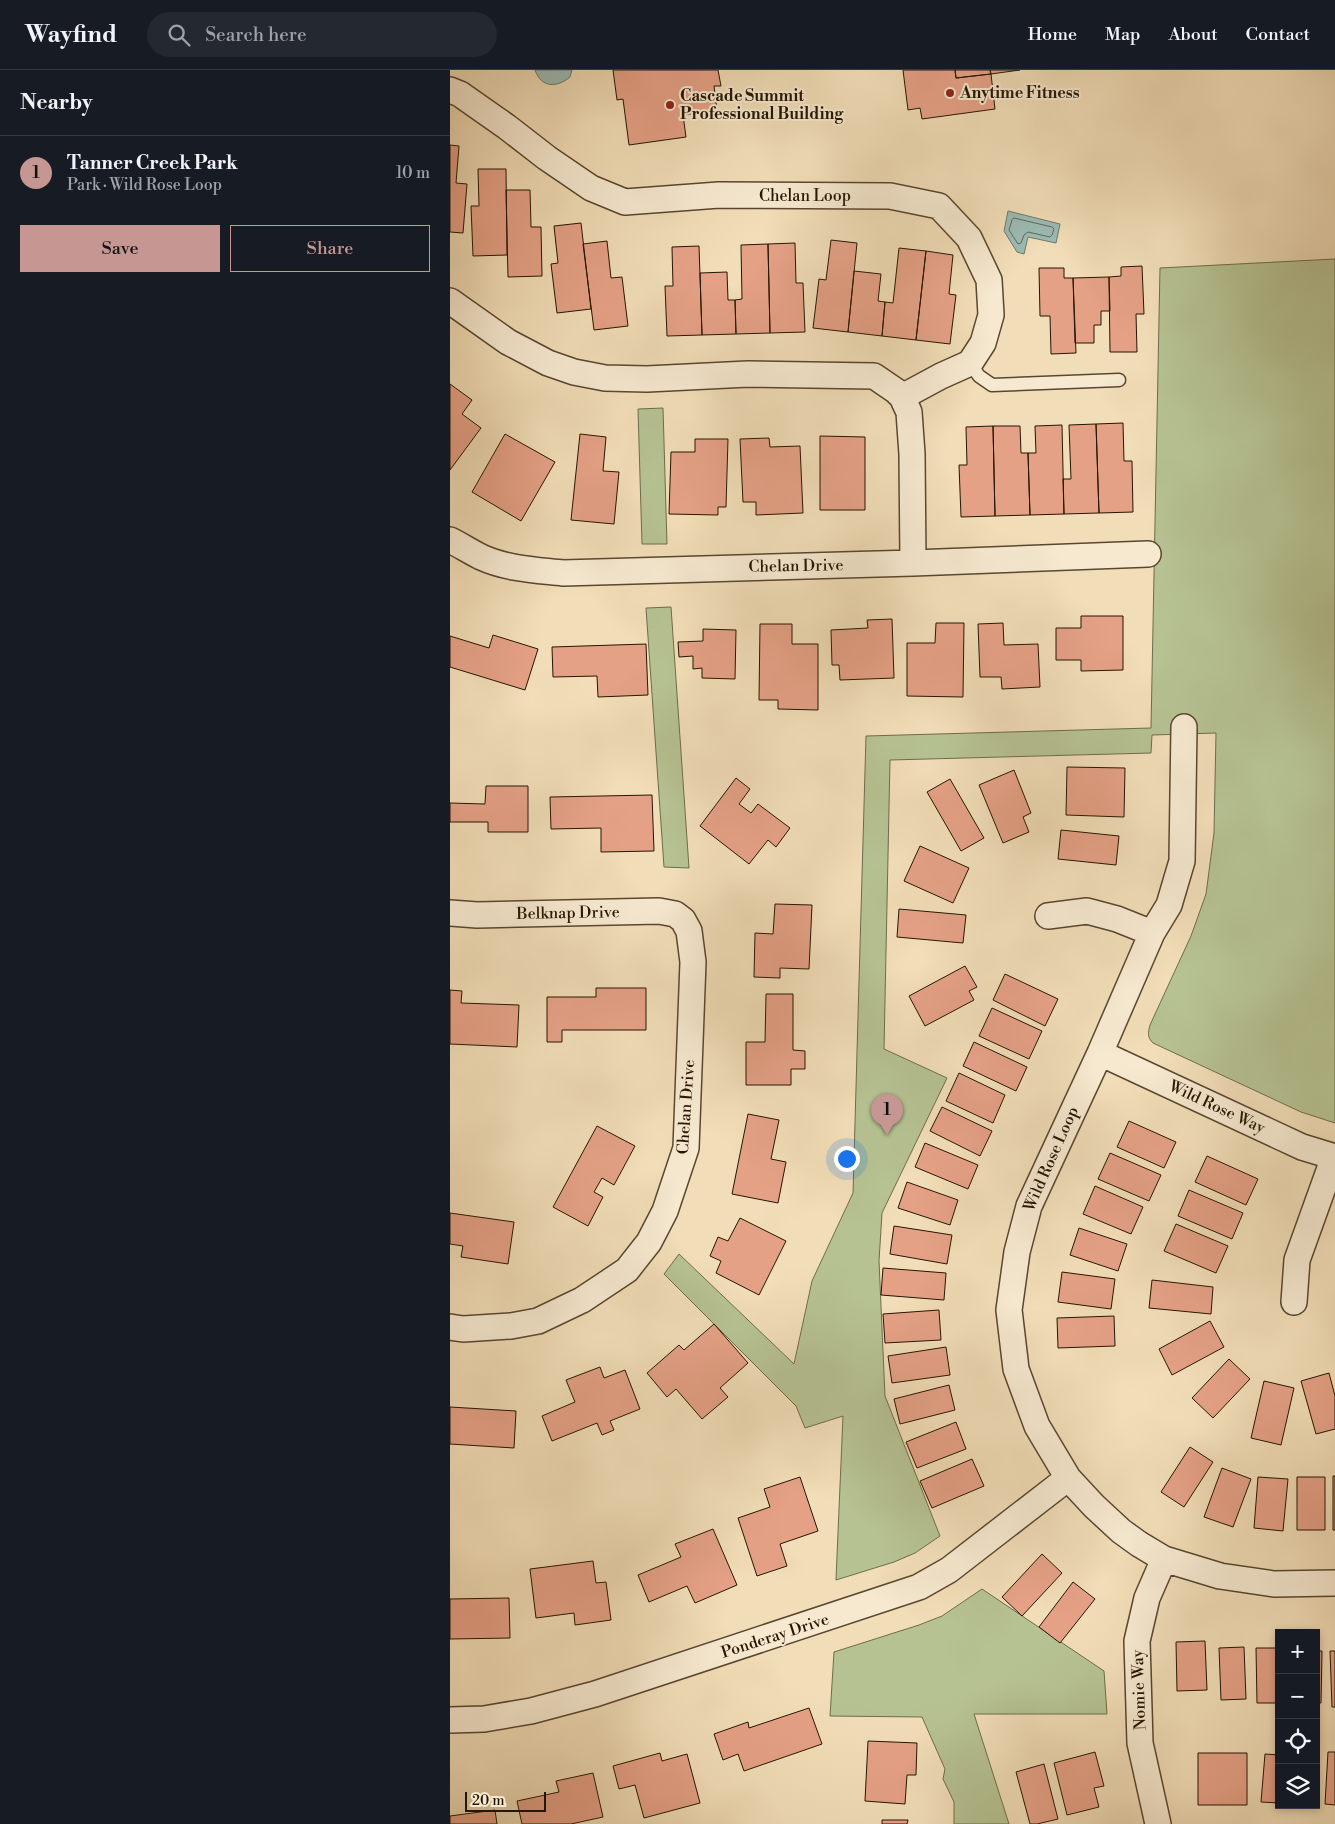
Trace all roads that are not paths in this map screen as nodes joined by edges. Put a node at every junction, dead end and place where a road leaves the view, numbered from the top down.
1 (450, 90) edge
2 (450, 301) edge
3 (970, 363) junction
4 (1119, 380) dead end
5 (902, 398) junction
6 (450, 540) edge
7 (1148, 554) dead end
8 (913, 563) junction
9 (1184, 728) dead end
10 (450, 913) edge
11 (1048, 916) dead end
12 (683, 920) joint
13 (1152, 933) junction
14 (1100, 1053) junction
15 (1335, 1157) edge
16 (1294, 1302) dead end
17 (450, 1327) edge
18 (1068, 1478) junction
19 (1164, 1559) junction
20 (1335, 1583) edge
21 (450, 1720) edge
22 (1158, 1824) edge

1 - 3 street, Chelan Loop
2 - 5 street
3 - 4 lane
3 - 5 street
5 - 8 street
6 - 8 street, Chelan Drive
7 - 8 street, Chelan Drive
9 - 13 street, Wild Rose Loop
10 - 12 street, Belknap Drive
11 - 13 street
12 - 17 street, Chelan Drive
13 - 14 street, Wild Rose Loop
14 - 15 street, Wild Rose Way
14 - 18 street, Wild Rose Loop
15 - 16 street
18 - 19 street, Wild Rose Loop
18 - 21 street, Ponderay Drive
19 - 20 street, Wild Rose Loop
19 - 22 street, Nomie Way

